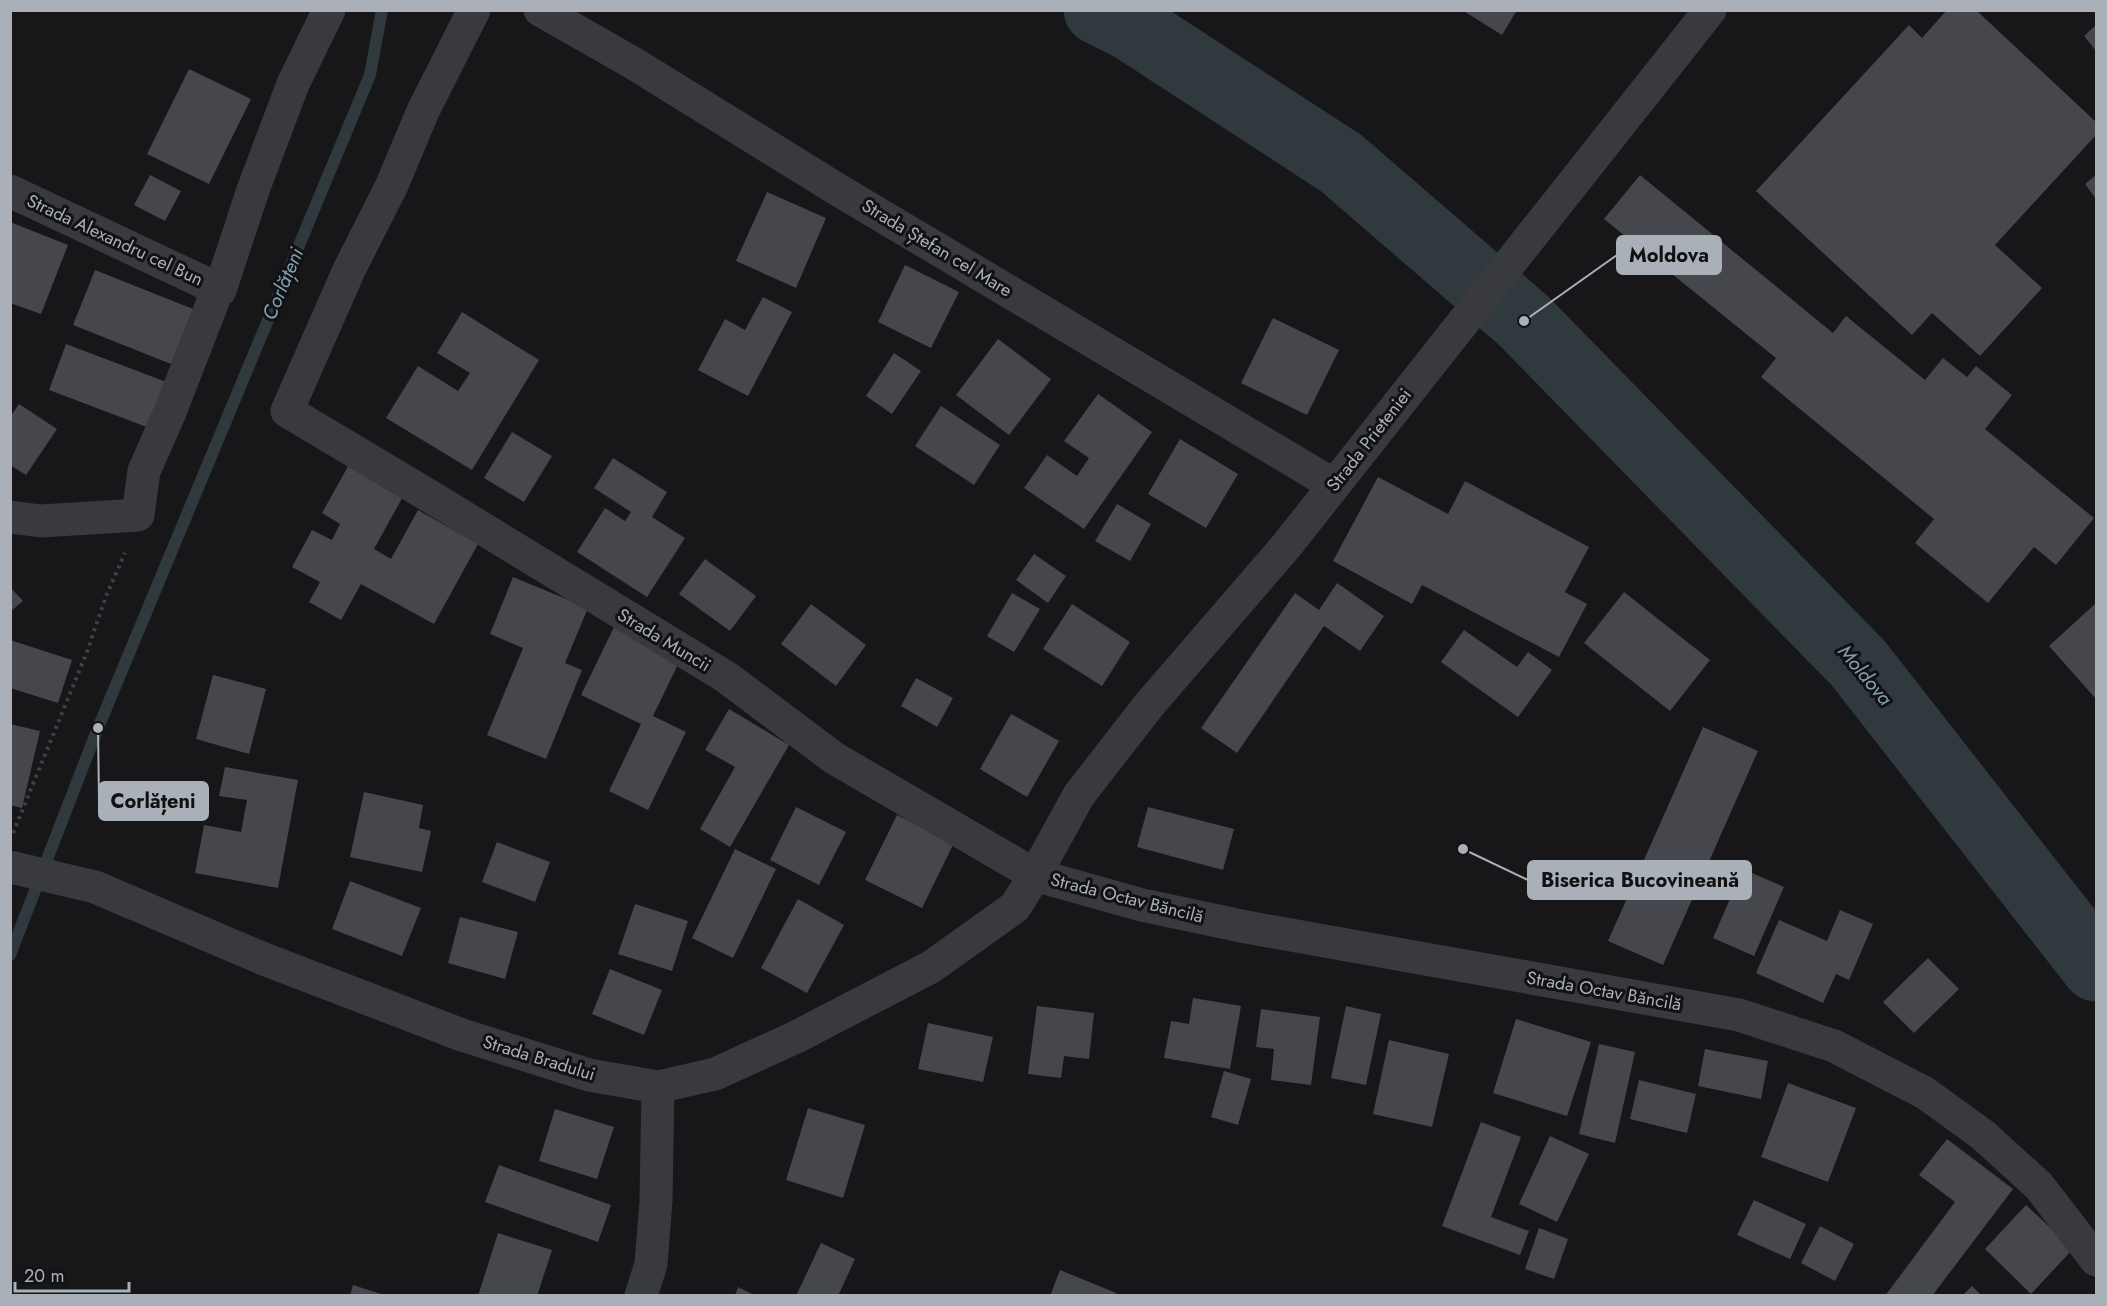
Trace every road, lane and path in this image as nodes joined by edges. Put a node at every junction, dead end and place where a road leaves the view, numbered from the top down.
1 (329, 10) edge
2 (474, 10) edge
3 (540, 10) edge
4 (1710, 10) edge
5 (10, 191) edge
6 (220, 290) junction
7 (1334, 485) junction
8 (138, 515) junction
9 (10, 517) edge
10 (10, 840) edge
11 (10, 867) edge
12 (1035, 875) junction
13 (658, 1087) junction
14 (2097, 1260) edge
15 (642, 1295) edge

1 - 6 street
2 - 12 street, Strada Muncii
3 - 7 street, Strada Ștefan cel Mare
4 - 7 street, Strada Prieteniei
5 - 6 street, Strada Alexandru cel Bun
6 - 8 street
7 - 12 street, Strada Prieteniei
8 - 9 street
8 - 10 path
11 - 13 street, Strada Bradului
12 - 13 street, Strada Bradului
12 - 14 street, Strada Octav Băncilă
13 - 15 street

